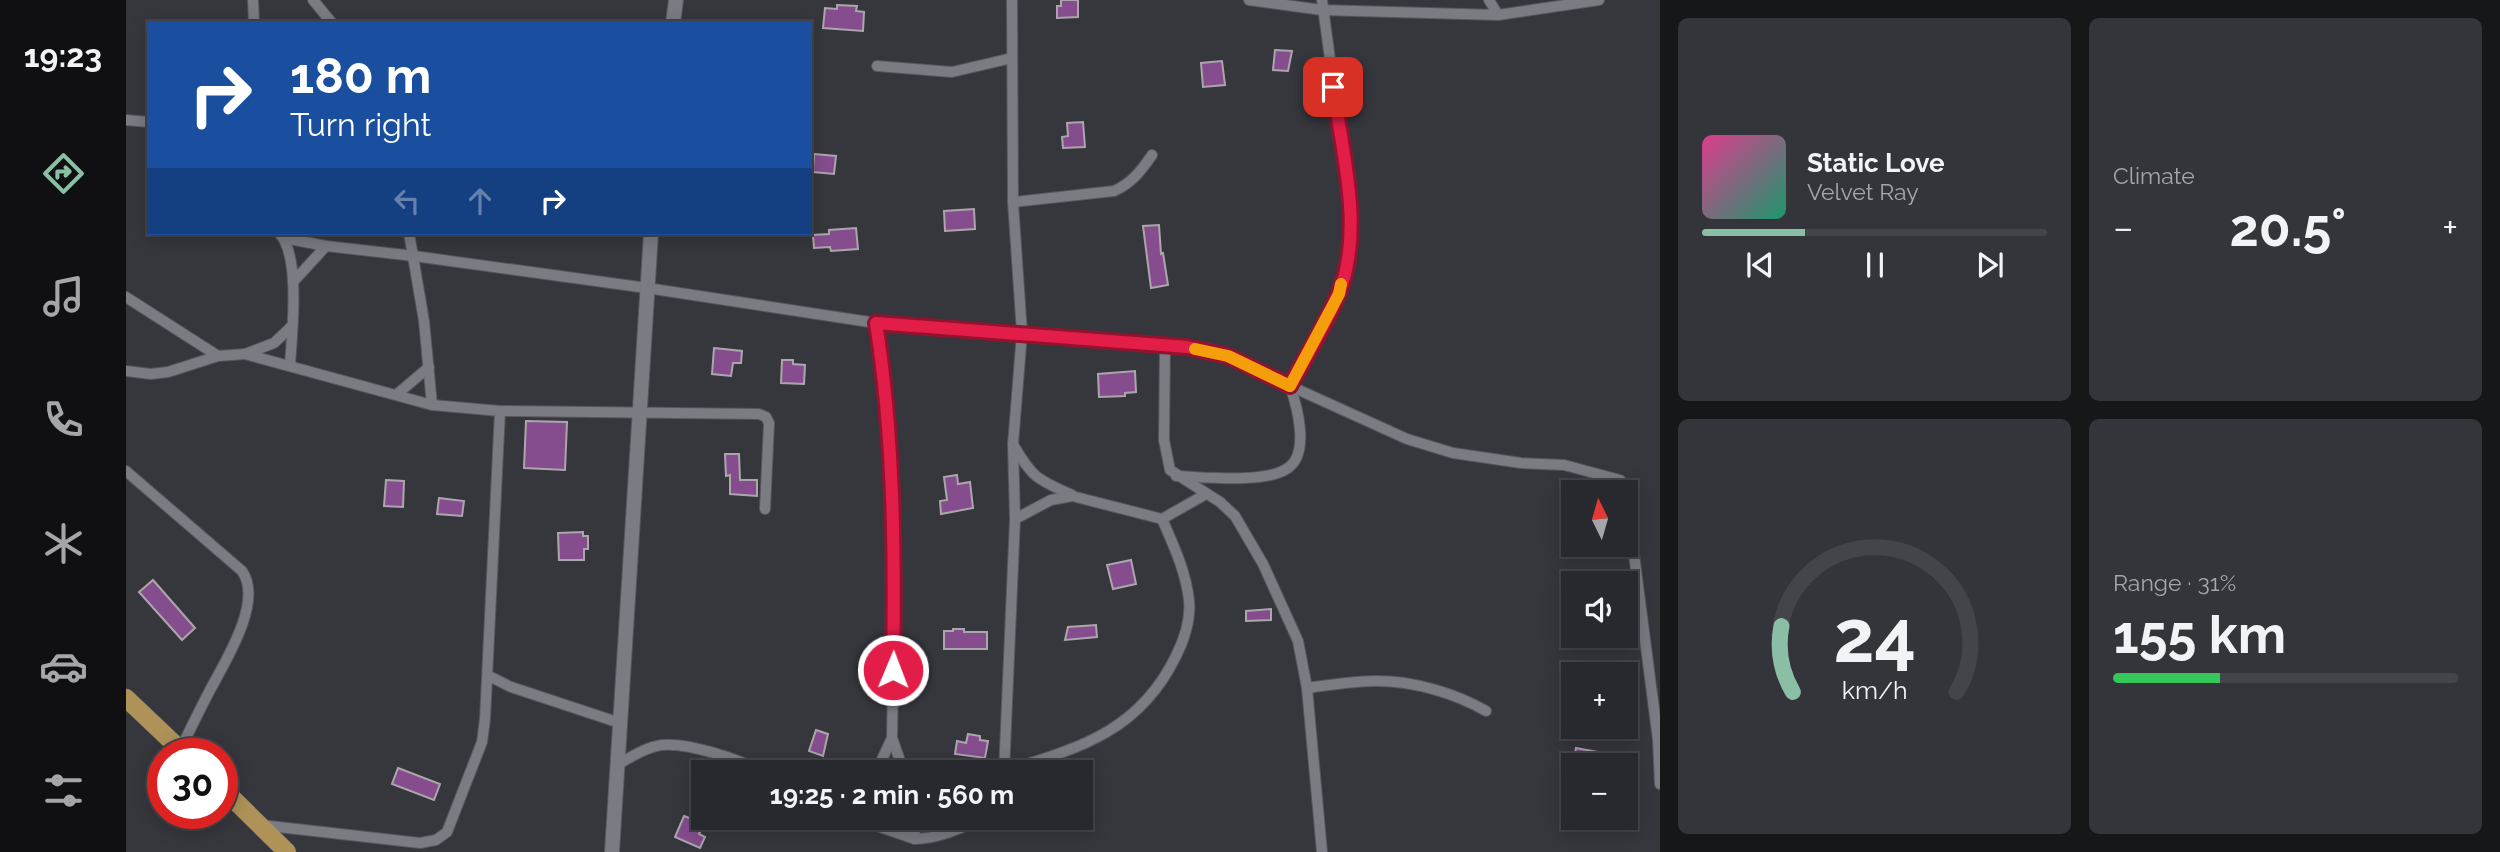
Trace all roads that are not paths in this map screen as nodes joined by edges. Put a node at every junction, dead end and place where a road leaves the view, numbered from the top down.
1 (253, 0) edge
2 (313, 0) edge
3 (676, 0) edge
4 (1012, 0) edge
5 (1249, 0) edge
6 (1489, 0) edge
7 (1599, 0) edge
8 (1322, 5) edge
9 (1498, 15) junction
10 (254, 21) edge
11 (330, 21) edge
12 (673, 21) edge
13 (1012, 58) junction
14 (877, 66) dead end
15 (126, 120) edge
16 (147, 122) edge
17 (1152, 155) dead end
18 (1013, 202) junction
19 (282, 235) edge
20 (409, 235) edge
21 (651, 235) edge
22 (326, 246) junction
23 (414, 256) junction
24 (294, 281) junction
25 (647, 288) junction
26 (126, 297) edge
27 (876, 323) junction
28 (292, 326) junction
29 (1022, 333) junction
30 (1165, 345) junction
31 (245, 354) junction
32 (218, 356) junction
33 (290, 365) junction
34 (429, 367) junction
35 (126, 371) edge
36 (1290, 386) junction
37 (396, 395) junction
38 (432, 405) junction
39 (500, 411) junction
40 (639, 411) junction
41 (1013, 444) junction
42 (126, 471) edge
43 (1176, 476) junction
44 (1206, 494) junction
45 (1072, 496) junction
46 (765, 509) dead end
47 (1015, 519) junction
48 (1162, 519) junction
49 (489, 676) junction
50 (1307, 688) junction
51 (126, 698) edge
52 (1486, 711) dead end
53 (620, 723) junction
54 (167, 738) edge
55 (189, 738) edge
56 (892, 738) junction
57 (732, 760) edge
58 (882, 760) edge
59 (900, 760) edge
60 (1005, 760) edge
61 (1039, 760) edge
62 (617, 765) junction
63 (1660, 784) edge
64 (238, 804) edge
65 (259, 824) junction
66 (891, 830) edge
67 (918, 830) edge
68 (952, 830) edge
69 (920, 839) junction
70 (287, 852) edge
71 (611, 852) edge
72 (924, 852) edge
73 (1322, 852) edge

1 - 10 street
2 - 11 street
3 - 12 street
4 - 13 street
5 - 8 street
6 - 9 street
7 - 9 street
8 - 9 street
8 - 36 street
13 - 14 street
13 - 18 street
15 - 16 street
17 - 18 street
18 - 29 street
19 - 22 street
19 - 24 street
20 - 23 street
21 - 25 street
22 - 23 street
22 - 24 street
23 - 25 street
23 - 34 street
24 - 28 street
25 - 27 street
25 - 40 street
26 - 32 street
27 - 29 street
27 - 56 street
28 - 31 street
28 - 33 street
29 - 30 street
29 - 41 street
30 - 36 street
30 - 43 street
31 - 32 street
31 - 33 street
32 - 35 street
33 - 37 street
34 - 37 street
34 - 38 street
36 - 43 street
36 - 63 street
37 - 38 street
38 - 39 street
39 - 40 street
39 - 49 street
40 - 46 street
40 - 53 street
41 - 45 street
41 - 47 street
42 - 55 street
43 - 44 street
44 - 48 street
44 - 50 street
45 - 47 street
45 - 48 street
47 - 60 street
48 - 61 street
49 - 53 street
49 - 65 street
50 - 52 street
50 - 73 street
51 - 54 main road
53 - 62 street
56 - 58 street
56 - 59 street
57 - 62 street
62 - 71 street
64 - 65 main road
65 - 70 main road
66 - 69 street
67 - 69 street
68 - 69 street
69 - 72 street

